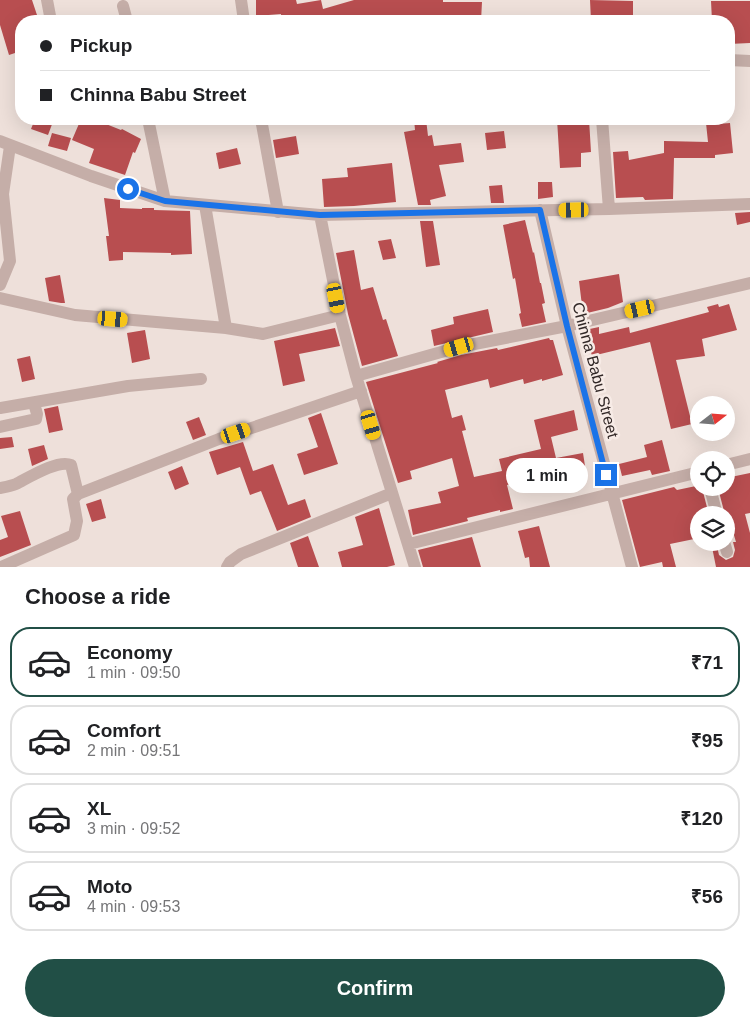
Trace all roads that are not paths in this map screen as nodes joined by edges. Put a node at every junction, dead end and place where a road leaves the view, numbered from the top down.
1 (47, 0) edge
2 (241, 0) edge
3 (123, 6) dead end
4 (50, 15) edge
5 (125, 15) edge
6 (243, 15) edge
7 (735, 60) edge
8 (750, 61) edge
9 (149, 125) edge
10 (262, 125) edge
11 (602, 125) edge
12 (5, 144) edge
13 (2, 194) edge
14 (165, 201) junction
15 (750, 204) edge
16 (205, 205) junction
17 (609, 209) junction
18 (540, 210) junction
19 (278, 212) junction
20 (320, 215) junction
21 (750, 283) edge
22 (0, 285) edge
23 (0, 298) edge
24 (340, 315) junction
25 (567, 326) junction
26 (226, 328) junction
27 (356, 376) junction
28 (202, 379) dead end
29 (361, 391) junction
30 (34, 403) junction
31 (0, 408) edge
32 (0, 427) edge
33 (750, 459) edge
34 (735, 463) edge
35 (690, 474) edge
36 (0, 488) edge
37 (392, 493) junction
38 (611, 493) junction
39 (78, 494) junction
40 (409, 544) junction
41 (1, 567) edge
42 (227, 567) edge
43 (416, 567) edge
44 (632, 567) edge

1 - 4 street
2 - 6 street
3 - 5 street
7 - 8 street
9 - 14 street
10 - 19 street
11 - 17 street
12 - 13 street
12 - 14 street
13 - 22 street
14 - 16 street
15 - 17 street
16 - 19 street
16 - 26 street
17 - 18 street
18 - 20 street
18 - 25 street, Chinna Babu Street
19 - 20 street
20 - 24 street
21 - 25 street
23 - 26 street
24 - 26 street
24 - 27 street
25 - 27 street
25 - 38 street, Chinna Babu Street
27 - 29 street
28 - 30 street
29 - 37 street
29 - 39 street
30 - 31 street
30 - 32 street
33 - 34 street
35 - 38 street
36 - 39 street
37 - 40 street
37 - 42 street
38 - 40 street
38 - 44 street, Chinna Babu Street
39 - 41 street
40 - 43 street

